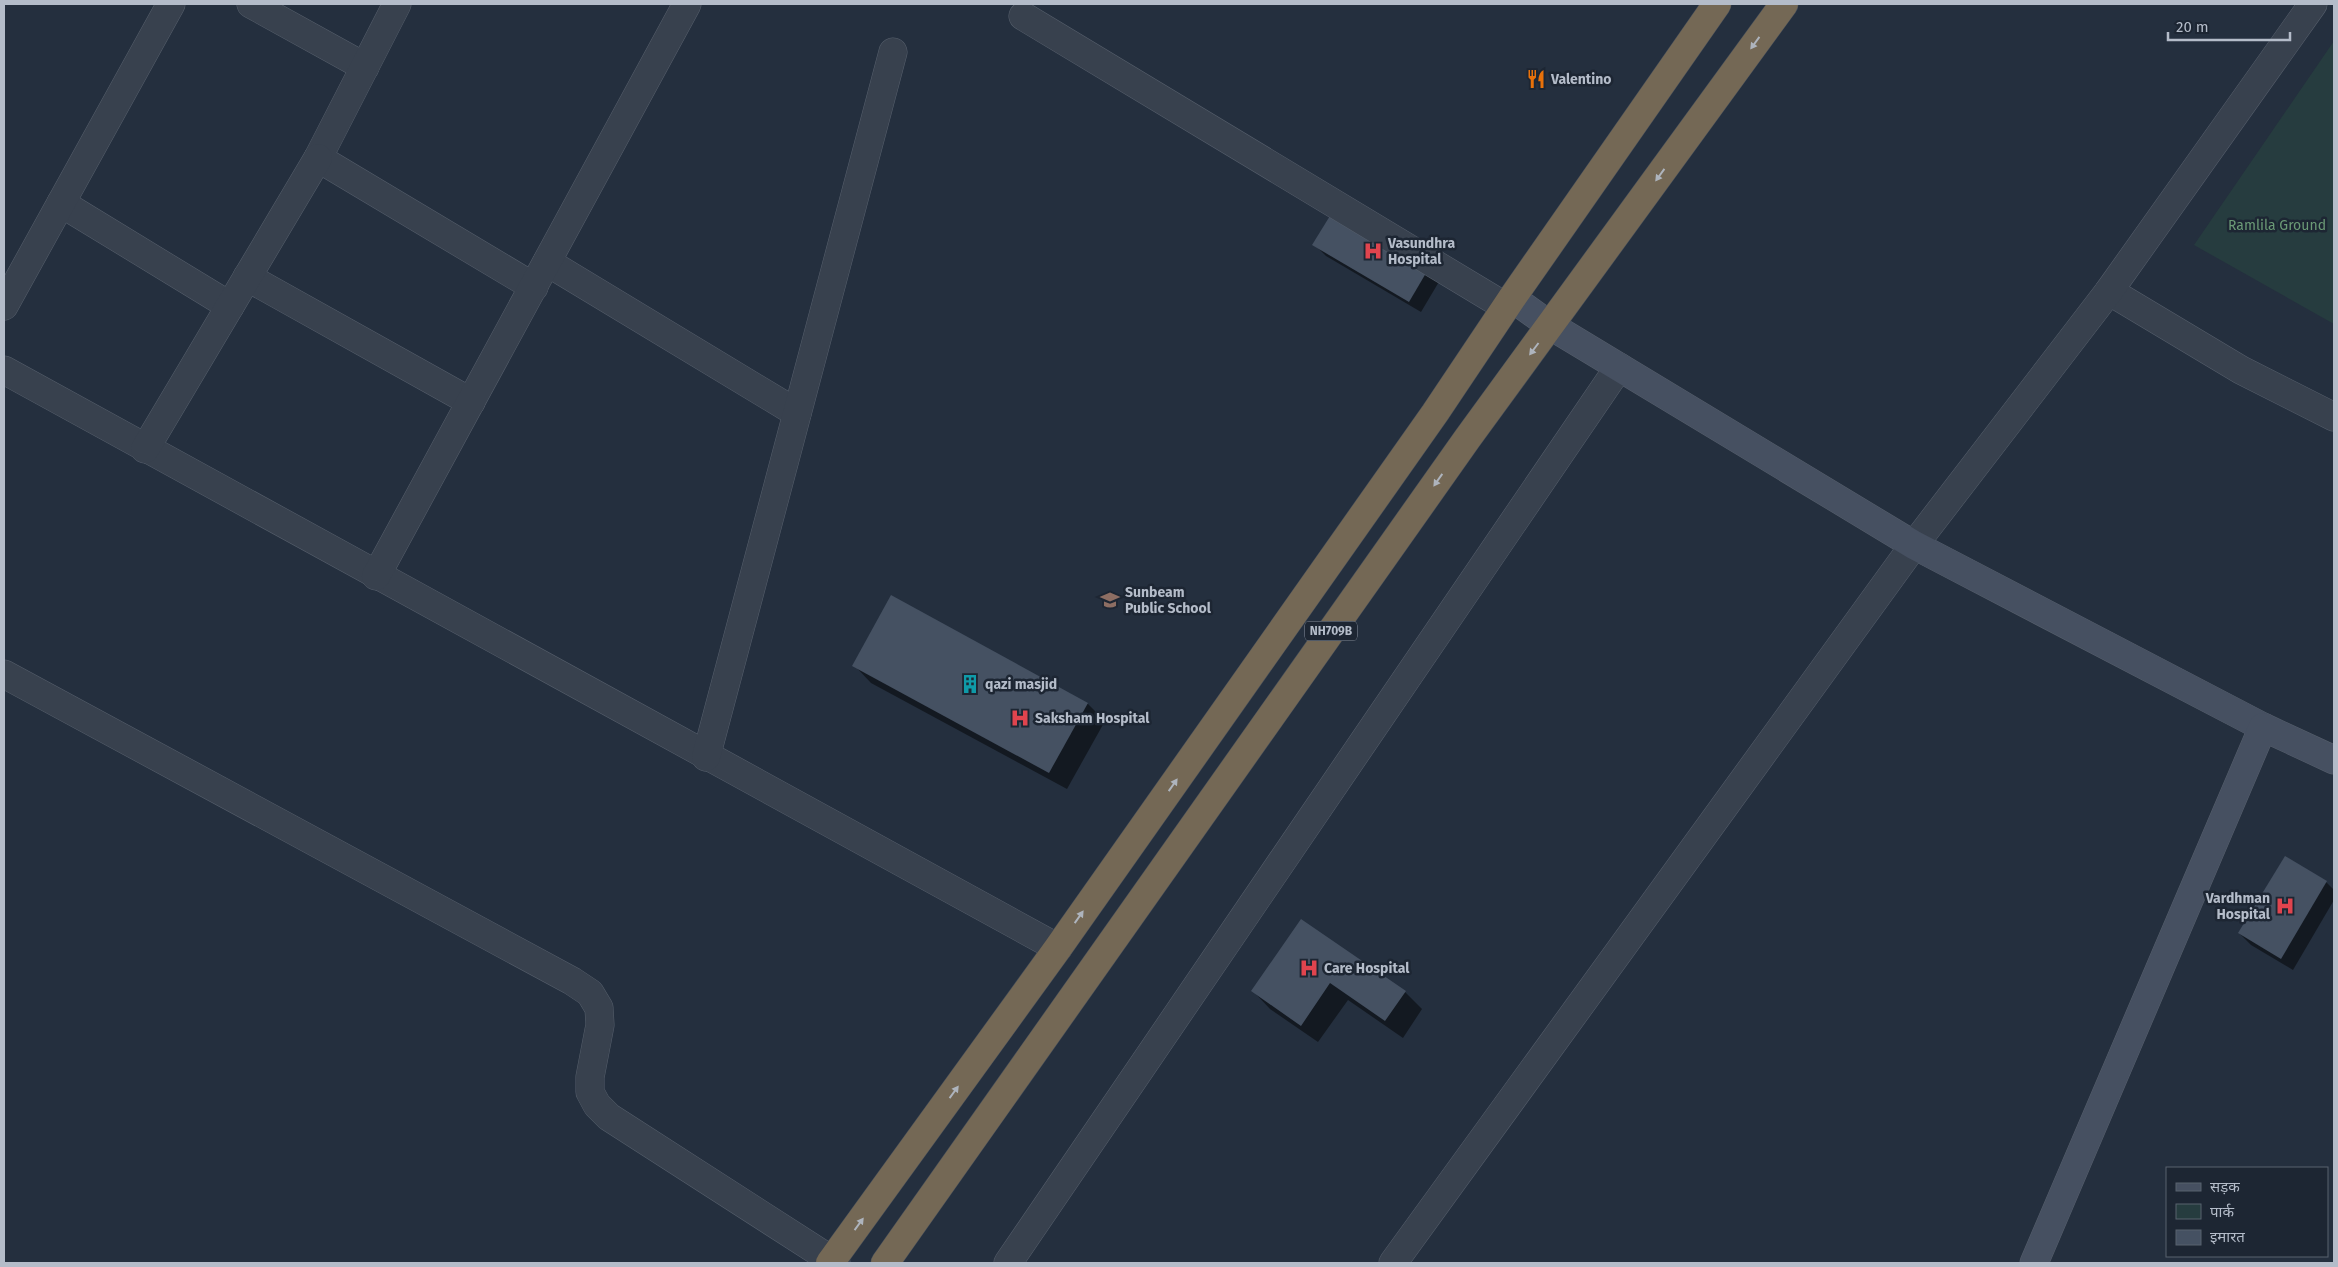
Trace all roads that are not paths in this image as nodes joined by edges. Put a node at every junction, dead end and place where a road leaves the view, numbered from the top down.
1 (172, 4) edge
2 (251, 4) edge
3 (397, 4) edge
4 (687, 4) edge
5 (1717, 4) edge
6 (1784, 4) edge
7 (2313, 4) edge
8 (1023, 16) dead end
9 (893, 52) dead end
10 (365, 67) junction
11 (318, 158) junction
12 (61, 203) junction
13 (547, 262) junction
14 (247, 277) junction
15 (534, 287) junction
16 (2110, 291) junction
17 (1509, 302) junction
18 (4, 306) edge
19 (230, 306) junction
20 (1551, 326) junction
21 (1619, 367) junction
22 (4, 370) edge
23 (471, 402) junction
24 (797, 413) junction
25 (2334, 417) edge
26 (144, 449) junction
27 (1914, 545) junction
28 (376, 576) junction
29 (4, 674) edge
30 (2263, 727) junction
31 (706, 756) junction
32 (2334, 760) edge
33 (1058, 948) junction
34 (833, 1262) edge
35 (885, 1263) edge
36 (1008, 1263) edge
37 (1392, 1263) edge
38 (2034, 1263) edge

1 - 12 street
2 - 10 street
3 - 10 street
4 - 13 street
5 - 17 highway, NH709B
6 -> 20 highway, NH709B
7 - 16 street
8 - 17 street
9 - 24 street
10 - 11 street
11 - 14 street
11 - 15 street
12 - 18 street
12 - 19 street
13 - 15 street
13 - 24 street
14 - 19 street
14 - 23 street
15 - 23 street
16 - 25 street
16 - 27 street
17 - 20 street
33 -> 17 highway, NH709B
19 - 26 street
20 - 21 street
20 -> 35 highway, NH709B
21 - 27 street
21 - 36 street
22 - 26 street
23 - 28 street
24 - 31 street
26 - 28 street
27 - 30 street
27 - 37 street
28 - 31 street
29 - 34 street
30 - 32 street
30 - 38 street
31 - 33 street
34 -> 33 highway, NH709B

